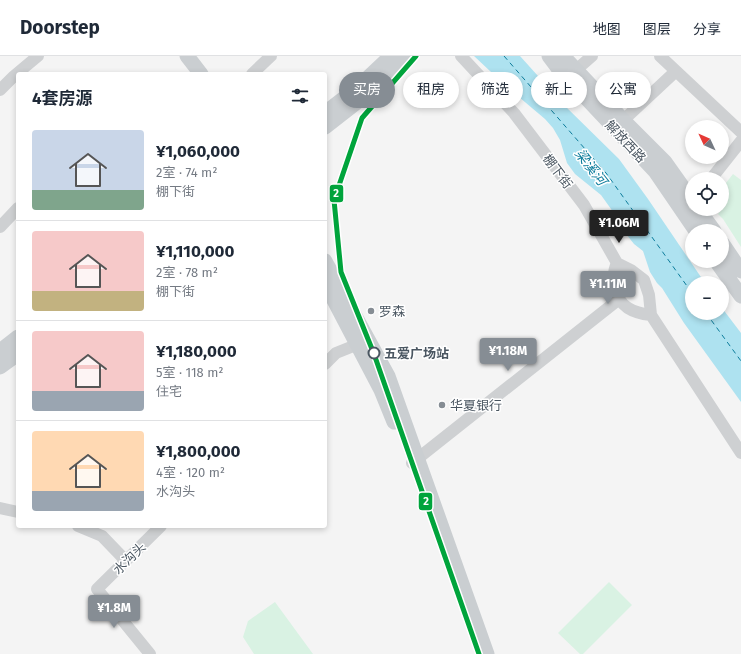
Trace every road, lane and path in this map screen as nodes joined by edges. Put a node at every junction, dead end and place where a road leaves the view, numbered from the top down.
1 (38, 56) edge
2 (179, 56) edge
3 (187, 56) edge
4 (271, 56) edge
5 (390, 56) edge
6 (409, 56) edge
7 (461, 56) edge
8 (549, 56) edge
9 (563, 56) edge
10 (592, 56) edge
11 (660, 56) edge
12 (576, 70) junction
13 (676, 71) junction
14 (22, 72) edge
15 (191, 72) edge
16 (199, 72) edge
17 (254, 72) edge
18 (16, 78) edge
19 (0, 90) edge
20 (327, 111) edge
21 (327, 124) edge
22 (619, 124) junction
23 (741, 132) edge
24 (741, 141) edge
25 (717, 172) edge
26 (685, 197) edge
27 (16, 210) edge
28 (0, 227) edge
29 (729, 253) edge
30 (617, 263) junction
31 (327, 265) edge
32 (721, 268) edge
33 (741, 271) edge
34 (327, 287) edge
35 (741, 296) edge
36 (618, 300) junction
37 (651, 315) junction
38 (16, 339) edge
39 (356, 345) junction
40 (0, 351) edge
41 (16, 355) edge
42 (327, 362) edge
43 (0, 367) edge
44 (741, 453) edge
45 (415, 461) junction
46 (0, 508) edge
47 (16, 512) edge
48 (83, 528) edge
49 (159, 528) edge
50 (126, 561) junction
51 (150, 654) edge
52 (480, 654) edge
53 (487, 654) edge

1 - 14 street
2 - 15 main road
3 - 16 main road
4 - 17 street
5 - 20 main road
6 - 21 main road
7 - 30 street, 棚下街
8 - 22 main road, 解放西路
9 - 12 main road, 解放西路
10 - 12 street
11 - 13 street
12 - 22 main road, 解放西路
13 - 22 street
13 - 23 street
18 - 19 street
22 - 26 main road, 解放西路
24 - 25 street
27 - 28 street
29 - 33 main road
30 - 36 street
30 - 37 street
31 - 45 main road
32 - 35 main road
34 - 39 main road
36 - 37 street
36 - 45 street
37 - 44 street
38 - 40 main road
39 - 42 street
39 - 45 main road
41 - 43 main road
45 - 52 main road
45 - 53 main road
46 - 47 street
48 - 50 street
49 - 50 street, 水沟头
50 - 51 street, 水沟头

